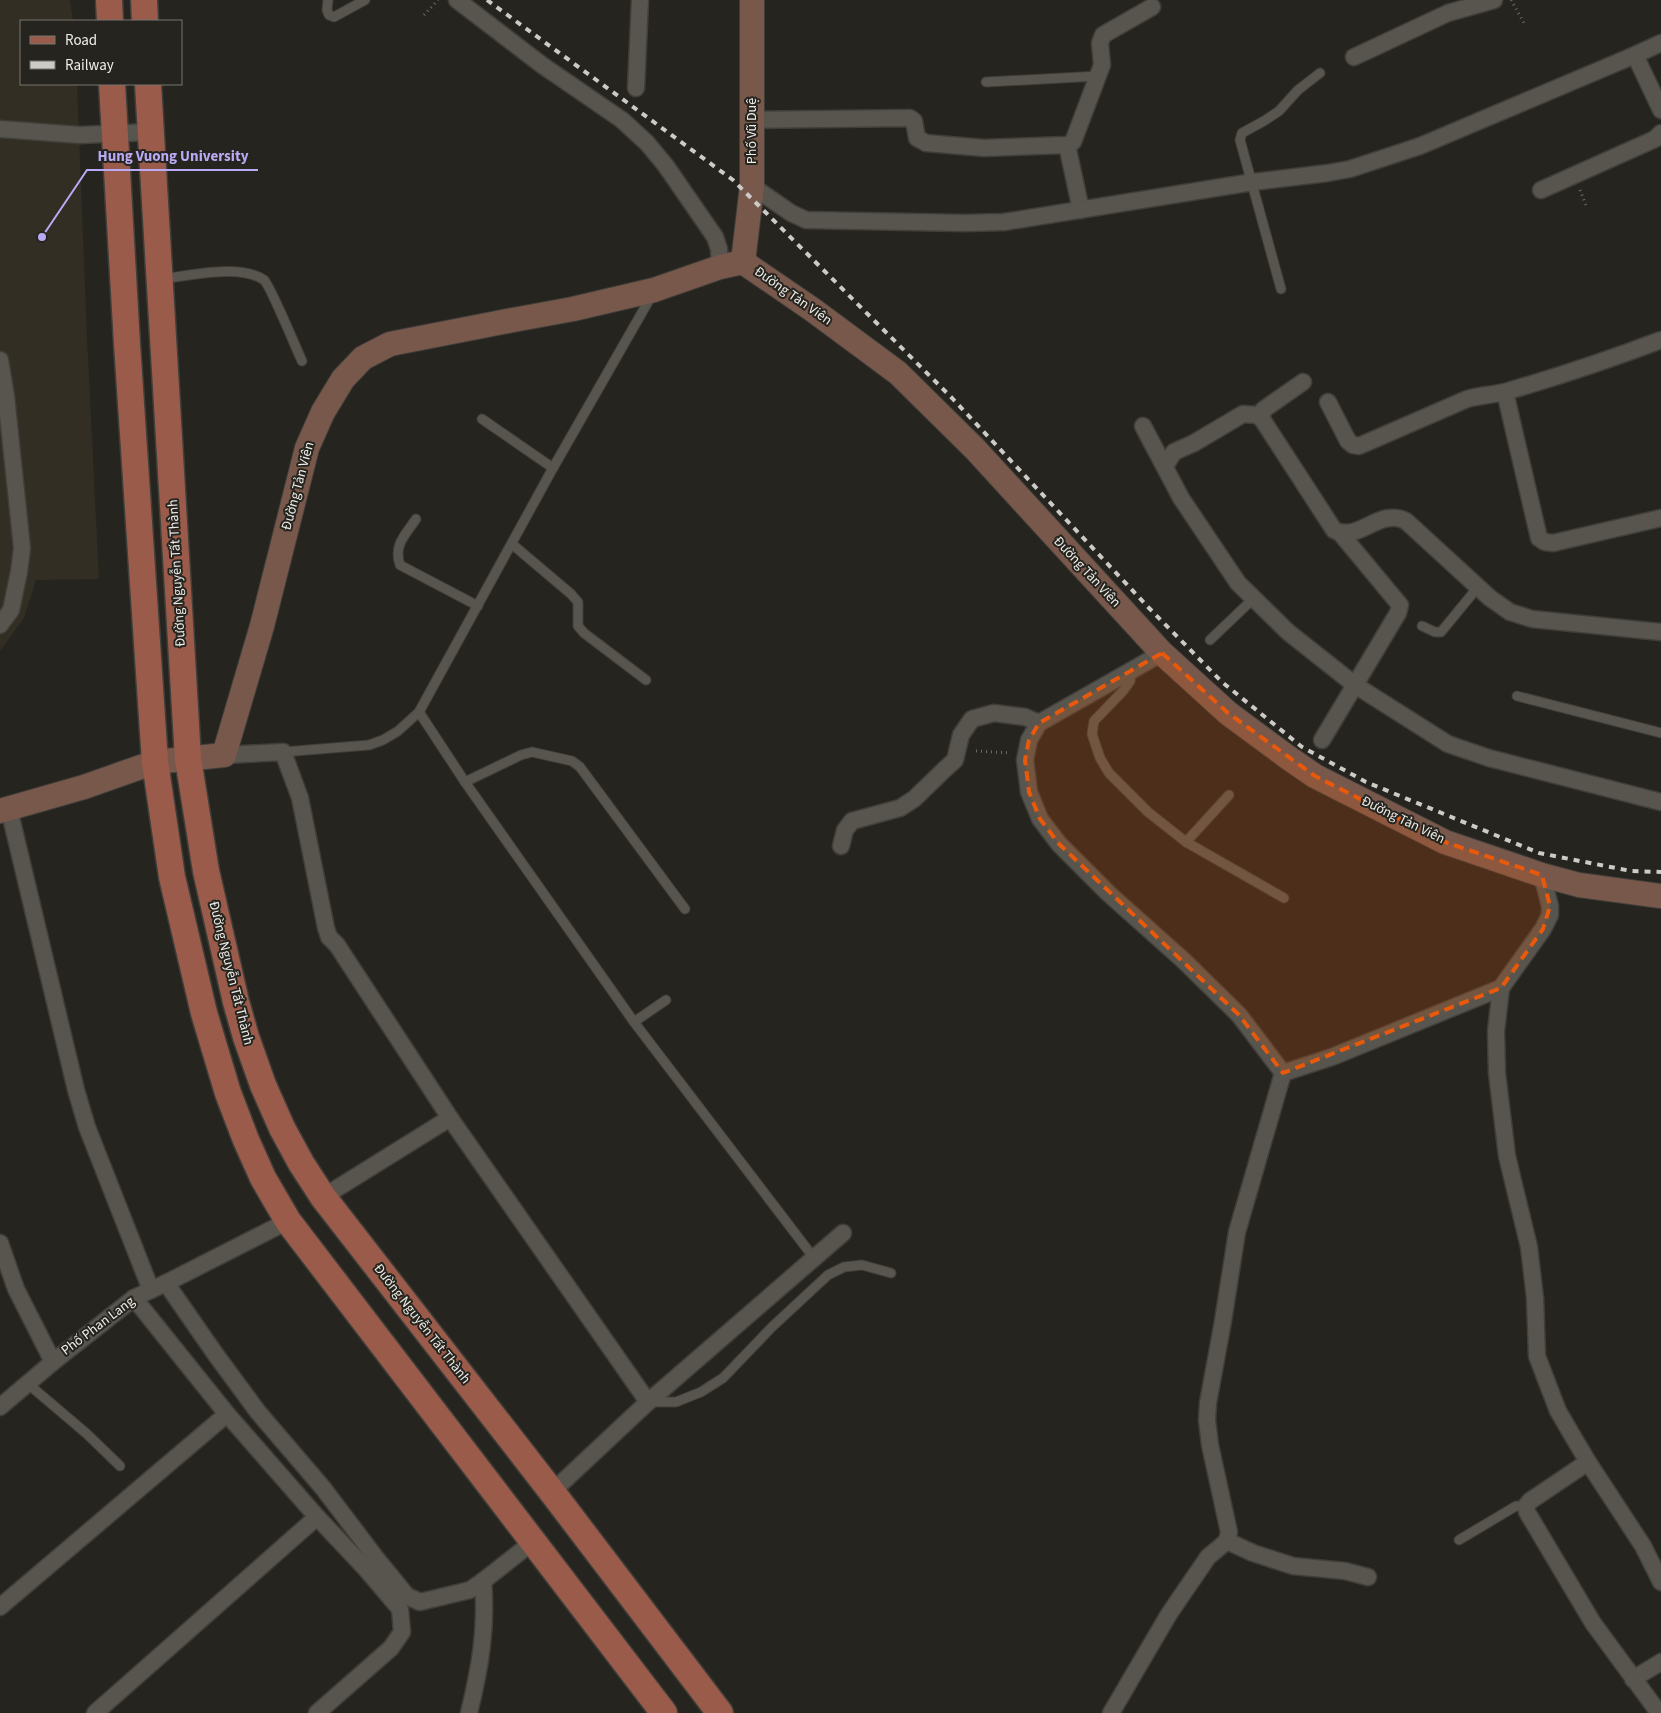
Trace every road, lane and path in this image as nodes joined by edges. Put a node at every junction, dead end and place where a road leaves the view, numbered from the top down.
1 (109, 0) edge
2 (144, 0) edge
3 (328, 0) edge
4 (365, 0) edge
5 (438, 0) edge
6 (457, 0) edge
7 (640, 0) edge
8 (752, 0) edge
9 (1494, 0) edge
10 (1511, 0) edge
11 (1152, 7) dead end
12 (424, 15) dead end
13 (110, 20) edge
14 (145, 20) edge
15 (1524, 23) dead end
16 (1661, 43) edge
17 (1635, 56) junction
18 (1354, 57) dead end
19 (1320, 73) dead end
20 (1099, 76) junction
21 (986, 82) dead end
22 (112, 85) edge
23 (148, 85) edge
24 (636, 88) dead end
25 (1661, 110) edge
26 (752, 120) junction
27 (0, 129) edge
28 (151, 132) junction
29 (114, 134) junction
30 (1661, 134) edge
31 (1067, 145) junction
32 (1253, 182) junction
33 (752, 186) junction
34 (1541, 190) dead end
35 (1081, 210) junction
36 (743, 262) junction
37 (720, 267) junction
38 (158, 279) junction
39 (1281, 289) dead end
40 (654, 290) junction
41 (1661, 340) edge
42 (0, 360) edge
43 (302, 360) dead end
44 (1303, 382) dead end
45 (1505, 392) junction
46 (1328, 402) dead end
47 (482, 418) dead end
48 (1262, 418) junction
49 (1143, 426) dead end
50 (1165, 466) junction
51 (553, 468) junction
52 (1661, 518) edge
53 (416, 519) dead end
54 (1341, 534) junction
55 (512, 544) junction
56 (1478, 587) junction
57 (1254, 598) junction
58 (478, 606) junction
59 (0, 625) edge
60 (1422, 626) dead end
61 (1661, 632) edge
62 (1210, 640) dead end
63 (1162, 653) junction
64 (1132, 670) junction
65 (646, 680) dead end
66 (1355, 684) junction
67 (1518, 696) dead end
68 (419, 712) junction
69 (1039, 723) junction
70 (1661, 733) edge
71 (1322, 740) dead end
72 (976, 751) dead end
73 (283, 752) junction
74 (1026, 754) junction
75 (224, 755) junction
76 (188, 759) junction
77 (155, 762) junction
78 (465, 782) junction
79 (1228, 795) dead end
80 (1661, 802) edge
81 (4, 810) edge
82 (1186, 842) junction
83 (841, 846) dead end
84 (1542, 875) junction
85 (1661, 896) edge
86 (1284, 898) dead end
87 (685, 909) dead end
88 (1501, 988) junction
89 (666, 1000) dead end
90 (634, 1022) junction
91 (1284, 1073) junction
92 (450, 1118) junction
93 (323, 1197) junction
94 (288, 1221) junction
95 (843, 1233) dead end
96 (0, 1243) edge
97 (814, 1258) junction
98 (891, 1273) dead end
99 (166, 1283) junction
100 (150, 1290) junction
101 (134, 1298) junction
102 (53, 1362) junction
103 (27, 1383) junction
104 (648, 1402) junction
105 (0, 1408) edge
106 (226, 1414) junction
107 (1588, 1462) junction
108 (120, 1466) dead end
109 (552, 1492) junction
110 (1526, 1506) junction
111 (317, 1517) junction
112 (1459, 1540) dead end
113 (534, 1541) junction
114 (1227, 1541) junction
115 (1368, 1577) dead end
116 (483, 1582) junction
117 (1661, 1582) edge
118 (0, 1607) edge
119 (1661, 1662) edge
120 (1633, 1679) junction
121 (95, 1713) edge
122 (316, 1713) edge
123 (470, 1713) edge
124 (664, 1713) edge
125 (720, 1713) edge
126 (1111, 1713) edge
127 (1659, 1713) edge

1 - 13 main road
2 - 14 main road
3 - 4 lane
5 - 12 path
6 - 37 street
7 - 24 street
8 - 26 street, Phố Vũ Duệ
9 - 18 street
10 - 15 path
11 - 20 street
16 - 17 street
17 - 25 street
17 - 32 street
19 - 32 lane
20 - 21 lane
20 - 31 street
22 - 29 main road
23 - 28 main road, Đường Nguyễn Tất Thành
26 - 31 street
26 - 33 street, Phố Vũ Duệ
27 - 29 street
28 - 29 street
28 - 38 main road, Đường Nguyễn Tất Thành
29 - 77 main road
30 - 34 street
31 - 35 street
32 - 35 street
32 - 39 lane
33 - 35 street
33 - 36 street, Phố Vũ Duệ
36 - 37 street, Đường Tản Viên
36 - 63 street, Đường Tản Viên
37 - 40 street, Đường Tản Viên
38 - 43 lane
38 - 76 main road, Đường Nguyễn Tất Thành
40 - 51 lane
40 - 75 street, Đường Tản Viên
41 - 45 street
42 - 59 street
44 - 48 street
45 - 46 street
45 - 52 street
47 - 51 lane
48 - 50 street
48 - 54 street
49 - 50 street
50 - 57 street
51 - 55 lane
53 - 58 lane
54 - 56 street
54 - 66 street
55 - 58 lane
55 - 65 lane
56 - 60 lane
56 - 61 street
57 - 62 lane
57 - 66 street
58 - 68 lane
63 - 64 street
63 - 84 street, Đường Tản Viên
64 - 69 street
64 - 82 lane
66 - 71 street
66 - 80 street
67 - 70 lane
68 - 73 lane
68 - 78 lane
69 - 74 street
69 - 83 street
72 - 74 path
73 - 75 street
73 - 92 street
74 - 91 street
75 - 76 street
76 - 77 street
76 - 93 main road, Đường Nguyễn Tất Thành
77 - 81 street
77 - 94 main road
78 - 87 lane
78 - 90 lane
79 - 82 lane
81 - 100 street
82 - 86 lane
84 - 85 street, Đường Tản Viên
84 - 88 street
88 - 91 street
88 - 107 street
89 - 90 lane
90 - 97 lane
91 - 114 street
92 - 93 street
92 - 104 street
93 - 109 main road, Đường Nguyễn Tất Thành
94 - 99 street, Phố Phan Lang
94 - 113 main road
95 - 97 street
96 - 102 street
97 - 104 street
98 - 104 lane
99 - 100 street, Phố Phan Lang
99 - 116 street
100 - 101 street, Phố Phan Lang
101 - 102 street, Phố Phan Lang
101 - 106 street
102 - 103 street, Phố Phan Lang
103 - 105 street, Phố Phan Lang
103 - 108 lane
104 - 109 street
106 - 111 street
106 - 118 street
107 - 110 street
107 - 117 street
109 - 125 main road, Đường Nguyễn Tất Thành
110 - 112 lane
110 - 120 street
111 - 121 street
111 - 122 street
113 - 116 street
113 - 124 main road
114 - 115 street
114 - 126 street
116 - 123 street
119 - 120 street
120 - 127 street

